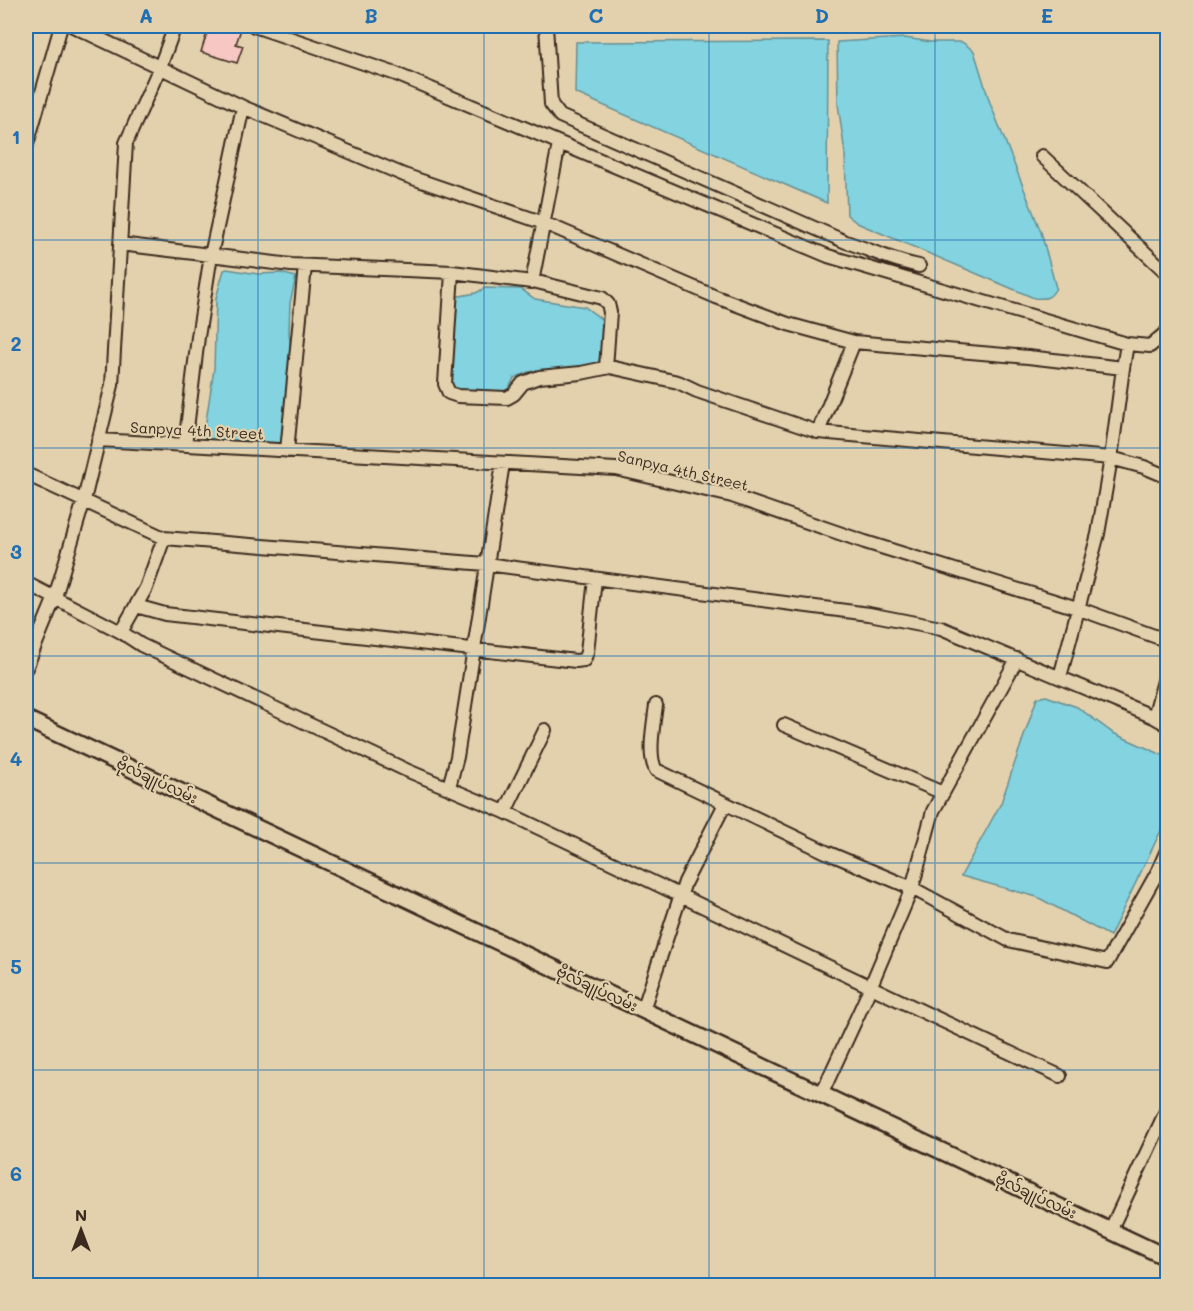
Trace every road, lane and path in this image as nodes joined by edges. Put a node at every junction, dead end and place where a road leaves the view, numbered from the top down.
1 (61, 26) edge
2 (73, 26) edge
3 (174, 26) edge
4 (254, 26) edge
5 (546, 26) edge
6 (160, 67) junction
7 (243, 107) junction
8 (30, 116) edge
9 (559, 144) junction
10 (26, 148) edge
11 (1042, 156) dead end
12 (544, 223) junction
13 (120, 244) junction
14 (211, 255) junction
15 (305, 266) junction
16 (919, 266) dead end
17 (452, 272) junction
18 (1167, 274) edge
19 (533, 281) junction
20 (1167, 331) edge
21 (854, 342) junction
22 (1127, 344) junction
23 (606, 368) junction
24 (1123, 368) junction
25 (818, 432) junction
26 (98, 440) junction
27 (185, 445) junction
28 (287, 451) junction
29 (1112, 458) junction
30 (503, 463) junction
31 (26, 474) edge
32 (1167, 477) edge
33 (84, 500) junction
34 (164, 538) junction
35 (488, 565) junction
36 (596, 579) junction
37 (26, 584) edge
38 (55, 597) junction
39 (136, 606) junction
40 (1077, 608) junction
41 (121, 632) junction
42 (1167, 641) edge
43 (475, 650) junction
44 (1017, 659) junction
45 (1167, 666) edge
46 (26, 668) edge
47 (1060, 677) junction
48 (656, 705) dead end
49 (1154, 717) junction
50 (26, 719) edge
51 (784, 724) dead end
52 (1167, 724) edge
53 (545, 730) dead end
54 (449, 787) junction
55 (943, 793) junction
56 (725, 804) junction
57 (505, 812) junction
58 (1167, 848) edge
59 (912, 888) junction
60 (681, 894) junction
61 (870, 988) junction
62 (643, 1010) junction
63 (1060, 1076) dead end
64 (821, 1095) junction
65 (1167, 1107) edge
66 (1110, 1231) junction
67 (1167, 1258) edge

1 - 8 street
2 - 6 street
3 - 6 street
4 - 9 street
5 - 16 street
6 - 7 street
6 - 13 street
7 - 12 street
7 - 14 street
8 - 10 street
9 - 12 street
9 - 22 street
11 - 18 street
12 - 19 street
12 - 21 street
13 - 14 street
13 - 26 street
14 - 15 street
14 - 27 street
15 - 17 street
15 - 28 street
17 - 19 street
17 - 23 street
19 - 23 street
20 - 22 street
21 - 24 street
21 - 25 street
22 - 24 street
23 - 25 street
24 - 29 street
25 - 29 street
26 - 27 street, Sanpya 4th Street
26 - 33 street
27 - 28 street, Sanpya 4th Street
28 - 30 street, Sanpya 4th Street
29 - 32 street
29 - 40 street
30 - 35 street
30 - 40 street, Sanpya 4th Street
31 - 33 street
33 - 34 street
33 - 38 street
34 - 35 street
34 - 39 street
35 - 36 street
35 - 43 street
36 - 43 street
36 - 44 street
37 - 38 street
38 - 41 street
38 - 46 street
39 - 41 street
39 - 43 street
40 - 42 street, Sanpya 4th Street
40 - 47 street
41 - 54 street
43 - 54 street
44 - 47 street
44 - 55 street
45 - 49 street
47 - 49 street
48 - 56 street
49 - 52 street
50 - 62 street, ဗိုလ်ချုပ်လမ်း
51 - 55 street
53 - 57 street
54 - 57 street
55 - 59 street
56 - 59 street
56 - 60 street
57 - 60 street
58 - 59 street
59 - 61 street
60 - 61 street
60 - 62 street
61 - 63 street
61 - 64 street
62 - 64 street, ဗိုလ်ချုပ်လမ်း
64 - 66 street, ဗိုလ်ချုပ်လမ်း
65 - 66 street
66 - 67 street, ဗိုလ်ချုပ်လမ်း

